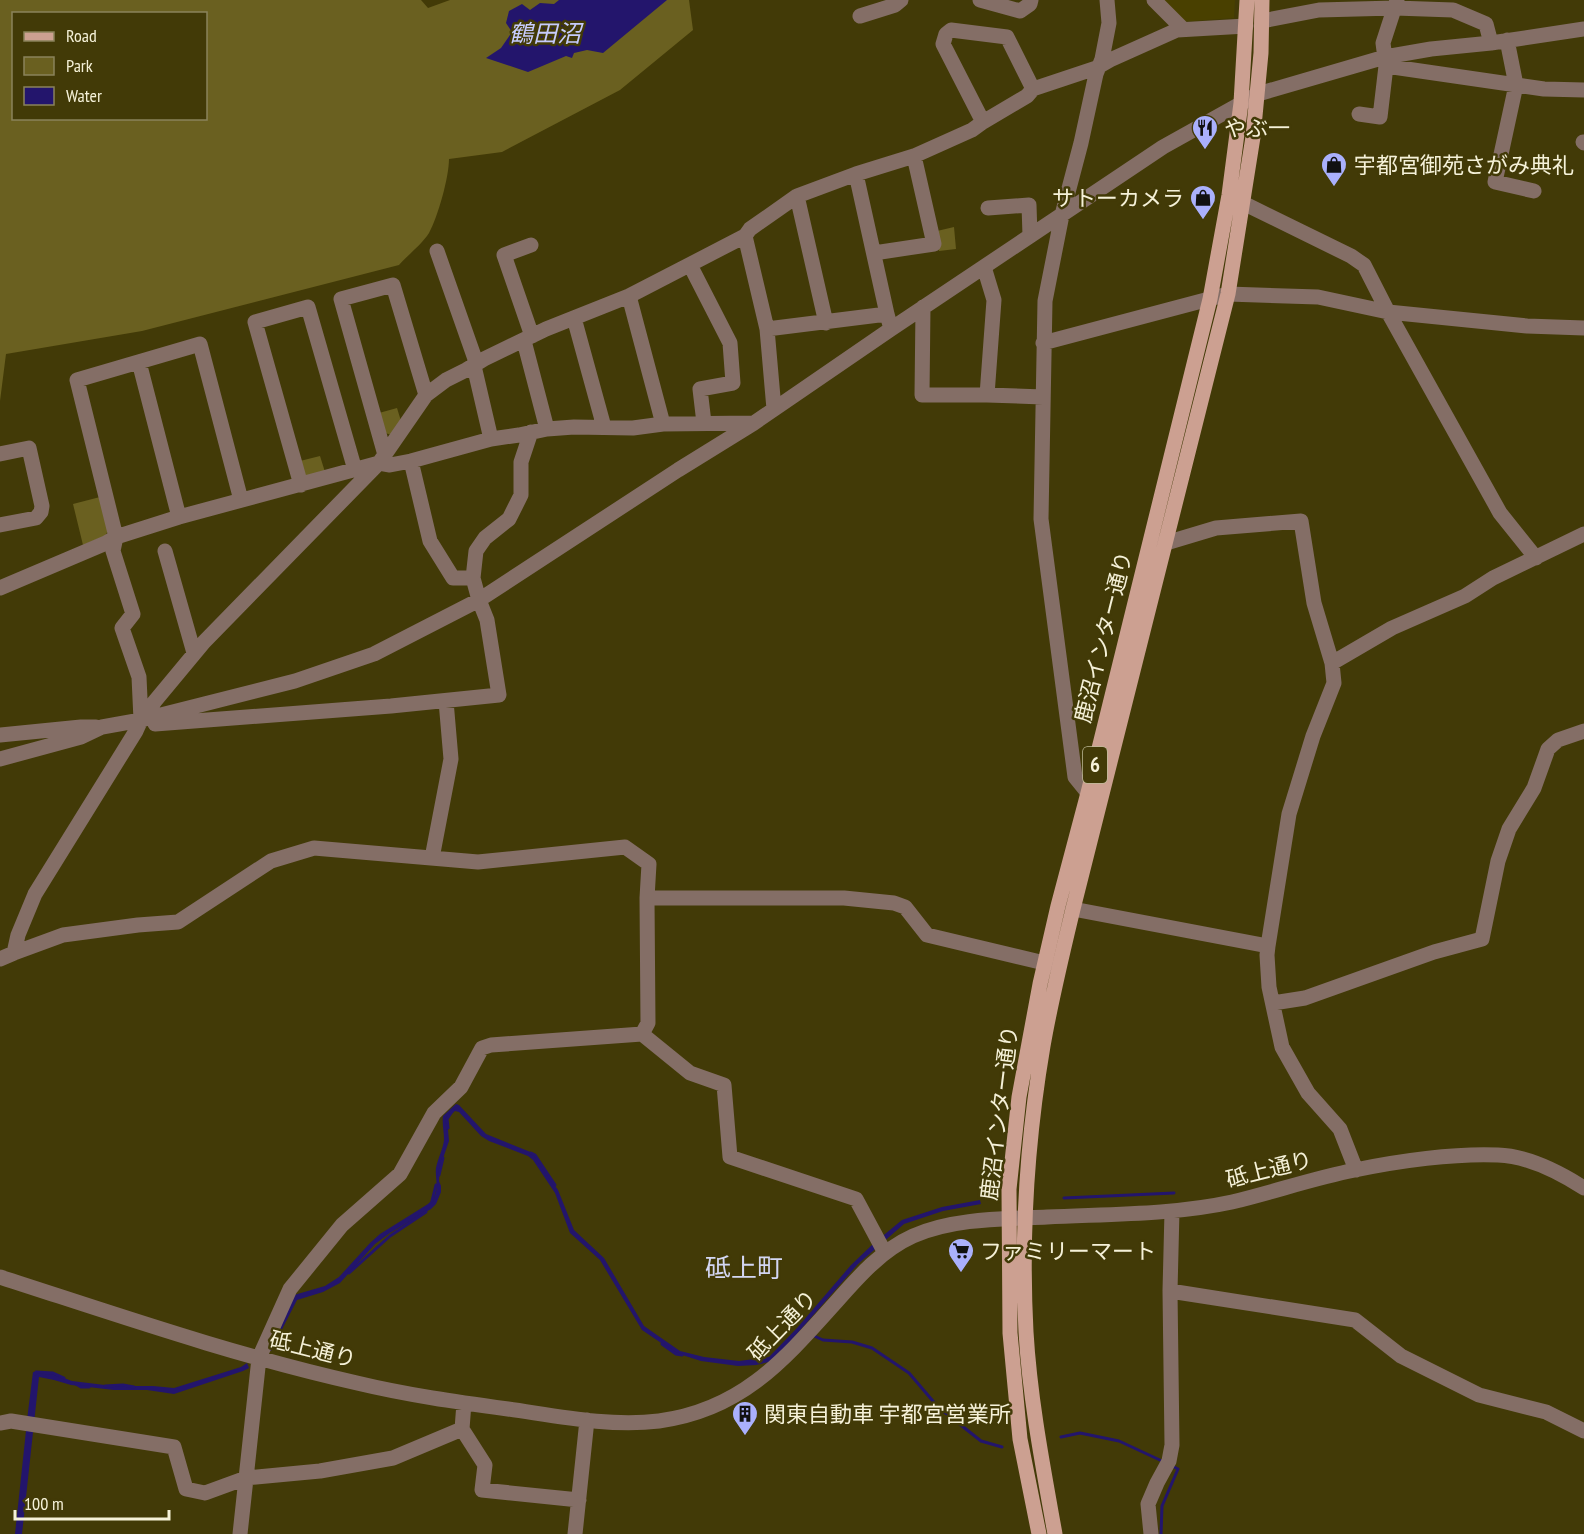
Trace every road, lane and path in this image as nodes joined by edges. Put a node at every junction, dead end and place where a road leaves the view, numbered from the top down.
1 (901, 0) edge
2 (980, 0) edge
3 (1031, 0) edge
4 (1107, 0) edge
5 (1154, 0) edge
6 (1247, 0) edge
7 (1262, 0) edge
8 (1396, 4) edge
9 (1449, 5) edge
10 (860, 16) dead end
11 (1262, 21) junction
12 (1246, 26) junction
13 (1584, 29) edge
14 (1183, 30) junction
15 (1507, 40) junction
16 (1491, 43) junction
17 (1385, 61) junction
18 (1099, 66) junction
19 (1515, 85) junction
20 (1033, 89) junction
21 (1584, 90) edge
22 (1257, 94) junction
23 (1241, 103) junction
24 (1359, 114) dead end
25 (983, 122) junction
26 (914, 156) junction
27 (856, 174) junction
28 (1534, 191) dead end
29 (797, 196) junction
30 (1243, 203) junction
31 (988, 208) dead end
32 (1062, 215) junction
33 (745, 236) junction
34 (1030, 236) junction
35 (531, 246) dead end
36 (437, 251) dead end
37 (874, 253) junction
38 (690, 265) junction
39 (984, 267) junction
40 (1228, 294) junction
41 (629, 296) junction
42 (1210, 299) junction
43 (923, 308) junction
44 (1388, 312) junction
45 (574, 318) junction
46 (889, 322) junction
47 (826, 323) junction
48 (1584, 328) edge
49 (767, 329) junction
50 (528, 339) junction
51 (1043, 343) junction
52 (139, 362) junction
53 (474, 366) junction
54 (426, 395) junction
55 (987, 395) junction
56 (1043, 397) junction
57 (774, 409) junction
58 (705, 423) junction
59 (754, 423) junction
60 (663, 424) junction
61 (604, 427) junction
62 (547, 429) junction
63 (531, 432) junction
64 (491, 439) junction
65 (0, 454) edge
66 (382, 459) junction
67 (411, 461) junction
68 (355, 470) junction
69 (301, 485) junction
70 (241, 500) junction
71 (179, 517) junction
72 (0, 525) edge
73 (1584, 534) edge
74 (116, 537) junction
75 (1166, 543) junction
76 (1150, 544) junction
77 (165, 551) dead end
78 (1536, 558) junction
79 (474, 578) junction
80 (0, 588) edge
81 (479, 600) junction
82 (194, 653) junction
83 (1332, 663) junction
84 (446, 701) junction
85 (141, 720) junction
86 (102, 727) junction
87 (1584, 731) edge
88 (0, 735) edge
89 (0, 759) edge
90 (1095, 795) junction
91 (432, 858) junction
92 (647, 898) junction
93 (1073, 909) junction
94 (1268, 946) junction
95 (7, 956) edge
96 (1052, 965) junction
97 (1273, 1003) junction
98 (642, 1034) junction
99 (1356, 1170) junction
100 (1584, 1188) edge
101 (1172, 1211) junction
102 (1026, 1218) junction
103 (1008, 1219) junction
104 (885, 1253) junction
105 (0, 1277) edge
106 (1170, 1291) junction
107 (259, 1358) junction
108 (464, 1403) junction
109 (587, 1420) junction
110 (0, 1423) edge
111 (462, 1429) junction
112 (1584, 1431) edge
113 (246, 1478) junction
114 (579, 1500) junction
115 (240, 1534) edge
116 (575, 1534) edge
117 (1039, 1534) edge
118 (1055, 1534) edge
119 (1151, 1534) edge

1 - 10 street
2 - 3 street
4 - 18 street
5 - 14 street
6 - 12 main road, 鹿沼インター通り / 6
7 - 11 main road, 鹿沼インター通り / 6
8 - 9 street
8 - 11 street
8 - 17 street
9 - 16 street
11 - 22 main road, 鹿沼インター通り / 6
12 - 14 street
12 - 23 main road, 鹿沼インター通り / 6
13 - 15 street
14 - 18 street
15 - 16 street
15 - 19 street
16 - 17 street
17 - 19 street
17 - 22 street
17 - 24 street
18 - 20 street
18 - 32 street
19 - 21 street
19 - 28 street
20 - 25 street
20 - 25 street
22 - 23 street
22 - 30 main road, 鹿沼インター通り / 6
23 - 32 street
23 - 42 main road, 鹿沼インター通り / 6
25 - 26 street
26 - 27 street
26 - 37 street
27 - 29 street
27 - 37 street
29 - 33 street
29 - 47 street
30 - 40 main road, 鹿沼インター通り / 6
30 - 44 street
31 - 34 street
32 - 34 street
32 - 51 street
33 - 38 street
33 - 49 street
34 - 39 street
35 - 50 street
36 - 53 street
37 - 46 street
38 - 41 street
38 - 58 street
39 - 43 street
39 - 55 street
40 - 42 street
40 - 44 street
40 - 75 main road, 鹿沼インター通り / 6
41 - 45 street
41 - 60 street
42 - 51 street
42 - 76 main road, 鹿沼インター通り / 6
43 - 46 street
43 - 55 street
44 - 48 street
44 - 78 street
45 - 50 street
45 - 61 street
46 - 47 street
46 - 57 street
47 - 49 street
49 - 57 street
50 - 53 street
50 - 62 street
51 - 56 street
52 - 70 street
52 - 71 street
52 - 74 street
53 - 54 street
53 - 64 street
54 - 66 street
54 - 66 street
55 - 56 street
56 - 90 street
57 - 59 street
58 - 59 street
58 - 60 street
59 - 81 street
60 - 61 street
61 - 62 street
62 - 63 street
63 - 64 street
63 - 79 street
64 - 67 street
65 - 72 street
66 - 67 street
66 - 68 street
66 - 82 street
67 - 79 street
68 - 69 street
68 - 69 street
69 - 70 street
70 - 71 street
71 - 74 street
73 - 78 street
74 - 80 street
74 - 85 street
75 - 76 street
75 - 83 street
75 - 90 main road, 鹿沼インター通り / 6
76 - 90 main road, 鹿沼インター通り / 6
77 - 82 street
78 - 83 street
79 - 81 street
81 - 84 street
81 - 85 street
82 - 85 street
83 - 94 street
84 - 85 street
84 - 91 street
85 - 86 street
85 - 95 street
86 - 88 street
86 - 89 street
87 - 97 street
90 - 93 main road, 鹿沼インター通り / 6
90 - 96 main road, 鹿沼インター通り / 6
91 - 92 street
91 - 95 street
92 - 96 street
92 - 98 street
93 - 94 street
93 - 96 main road, 鹿沼インター通り / 6
94 - 97 street
96 - 102 main road, 鹿沼インター通り / 6
96 - 103 main road, 鹿沼インター通り / 6
97 - 99 street
98 - 104 street
98 - 107 street
99 - 100 street, 砥上通り
99 - 101 street, 砥上通り
101 - 102 street, 砥上通り
101 - 106 street
102 - 103 street, 砥上通り
102 - 118 main road, 鹿沼インター通り / 6
103 - 104 street, 砥上通り
103 - 117 main road, 鹿沼インター通り / 6
104 - 109 street, 砥上通り
105 - 107 street, 砥上通り
106 - 112 street
106 - 119 street
107 - 108 street, 砥上通り
107 - 113 street
108 - 109 street, 砥上通り
108 - 111 street
109 - 114 street
110 - 113 street
111 - 113 street
111 - 114 street
113 - 115 street
114 - 116 street

